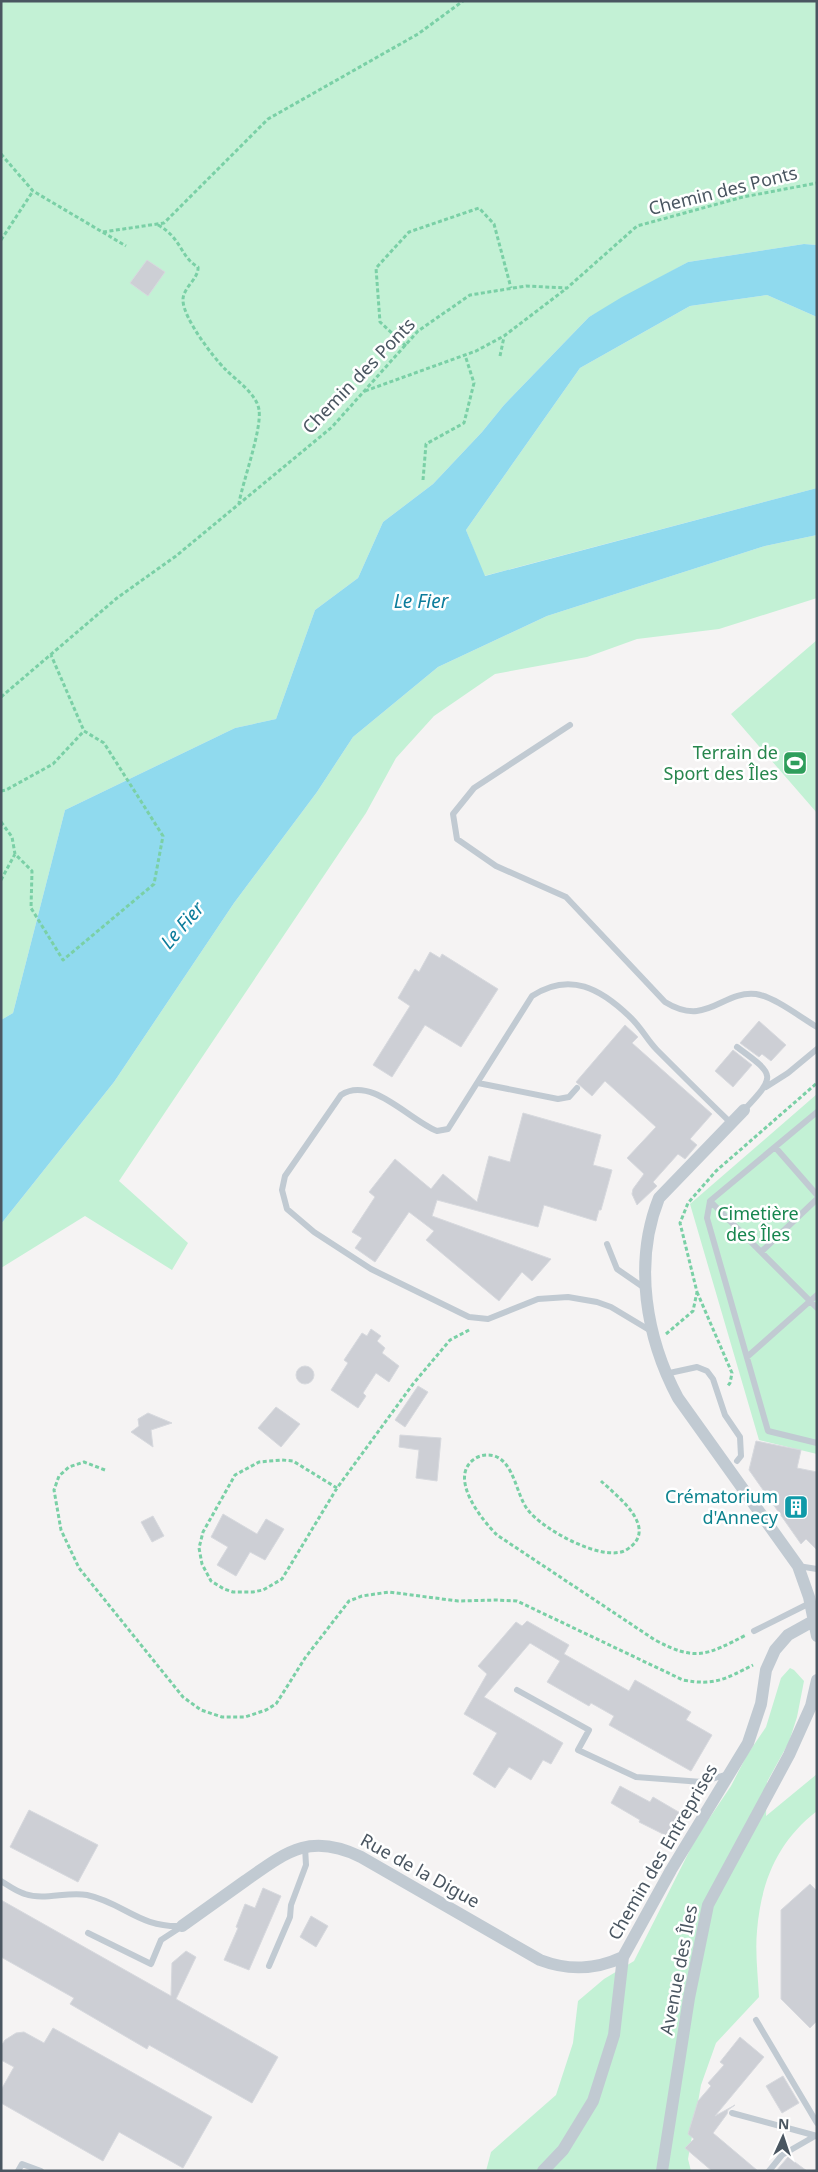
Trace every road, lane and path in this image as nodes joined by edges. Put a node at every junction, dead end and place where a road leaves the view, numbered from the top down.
1 (463, 1) edge
2 (1, 154) edge
3 (817, 182) edge
4 (33, 191) junction
5 (157, 225) junction
6 (103, 232) junction
7 (1, 240) edge
8 (126, 246) dead end
9 (510, 288) junction
10 (567, 288) junction
11 (504, 336) junction
12 (406, 346) junction
13 (465, 355) junction
14 (500, 356) dead end
15 (365, 391) junction
16 (423, 480) dead end
17 (239, 504) junction
18 (51, 655) junction
19 (1, 697) edge
20 (570, 725) dead end
21 (84, 731) junction
22 (1, 791) edge
23 (1, 822) edge
24 (15, 854) junction
25 (1, 880) edge
26 (817, 1027) edge
27 (737, 1047) dead end
28 (817, 1049) edge
29 (478, 1083) junction
30 (766, 1087) junction
31 (577, 1088) dead end
32 (744, 1110) joint
33 (817, 1112) edge
34 (731, 1123) junction
35 (775, 1147) junction
36 (817, 1195) edge
37 (817, 1199) edge
38 (710, 1201) junction
39 (607, 1244) dead end
40 (761, 1252) junction
41 (646, 1289) junction
42 (697, 1292) dead end
43 (817, 1295) edge
44 (810, 1302) junction
45 (817, 1308) edge
46 (488, 1319) junction
47 (652, 1332) junction
48 (747, 1358) junction
49 (665, 1374) junction
50 (717, 1390) junction
51 (817, 1443) edge
52 (737, 1461) dead end
53 (104, 1470) dead end
54 (601, 1481) dead end
55 (337, 1488) junction
56 (798, 1566) junction
57 (817, 1569) edge
58 (810, 1603) junction
59 (814, 1620) junction
60 (754, 1632) joint
61 (817, 1636) edge
62 (772, 1656) junction
63 (817, 1680) edge
64 (517, 1690) dead end
65 (730, 1773) junction
66 (305, 1847) junction
67 (1, 1881) edge
68 (182, 1926) junction
69 (88, 1933) dead end
70 (623, 1957) junction
71 (269, 1966) dead end
72 (756, 2020) dead end
73 (732, 2113) dead end
74 (817, 2123) edge
75 (816, 2136) edge
76 (18, 2171) edge
77 (41, 2171) edge
78 (542, 2171) edge
79 (662, 2171) edge
80 (769, 2171) edge

1 - 5 path
2 - 4 path
3 - 10 path, Chemin des Ponts
4 - 6 path
4 - 7 path
5 - 6 path
5 - 17 path
6 - 8 path
9 - 10 path, Chemin des Ponts
9 - 12 path, Chemin des Ponts
9 - 12 path
10 - 11 path
11 - 13 path
11 - 14 path
12 - 15 path, Chemin des Ponts
13 - 15 path
13 - 16 path
15 - 17 path, Chemin des Ponts
17 - 18 path, Chemin des Ponts
18 - 19 path, Chemin des Ponts
18 - 21 path
20 - 26 lane
21 - 22 path
21 - 24 path
23 - 24 path
24 - 25 path
27 - 30 lane
28 - 30 lane
29 - 31 lane
29 - 34 lane
29 - 46 lane
30 - 32 lane
32 - 34 street
33 - 35 lane
34 - 41 street
35 - 36 lane
35 - 38 lane
37 - 40 lane
38 - 40 lane
38 - 48 lane
39 - 41 lane
40 - 44 lane
41 - 47 street
42 - 50 path
43 - 44 lane
44 - 45 lane
44 - 48 lane
46 - 47 lane
46 - 55 path
47 - 49 street
48 - 51 lane
49 - 50 lane
49 - 56 street
50 - 52 lane
53 - 62 path
54 - 60 path
55 - 55 path
56 - 57 lane
56 - 58 street
58 - 59 street
58 - 60 lane
59 - 61 street
59 - 62 street, Chemin des Entreprises
62 - 65 street, Chemin des Entreprises
63 - 79 street, Avenue des Îles
64 - 65 lane
65 - 70 street, Chemin des Entreprises
66 - 68 street, Rue de la Digue
66 - 70 street, Rue de la Digue
66 - 71 lane
67 - 68 lane
68 - 69 lane
70 - 78 street, Chemin des Entreprises
72 - 74 lane
73 - 75 lane
75 - 80 lane
76 - 77 lane

